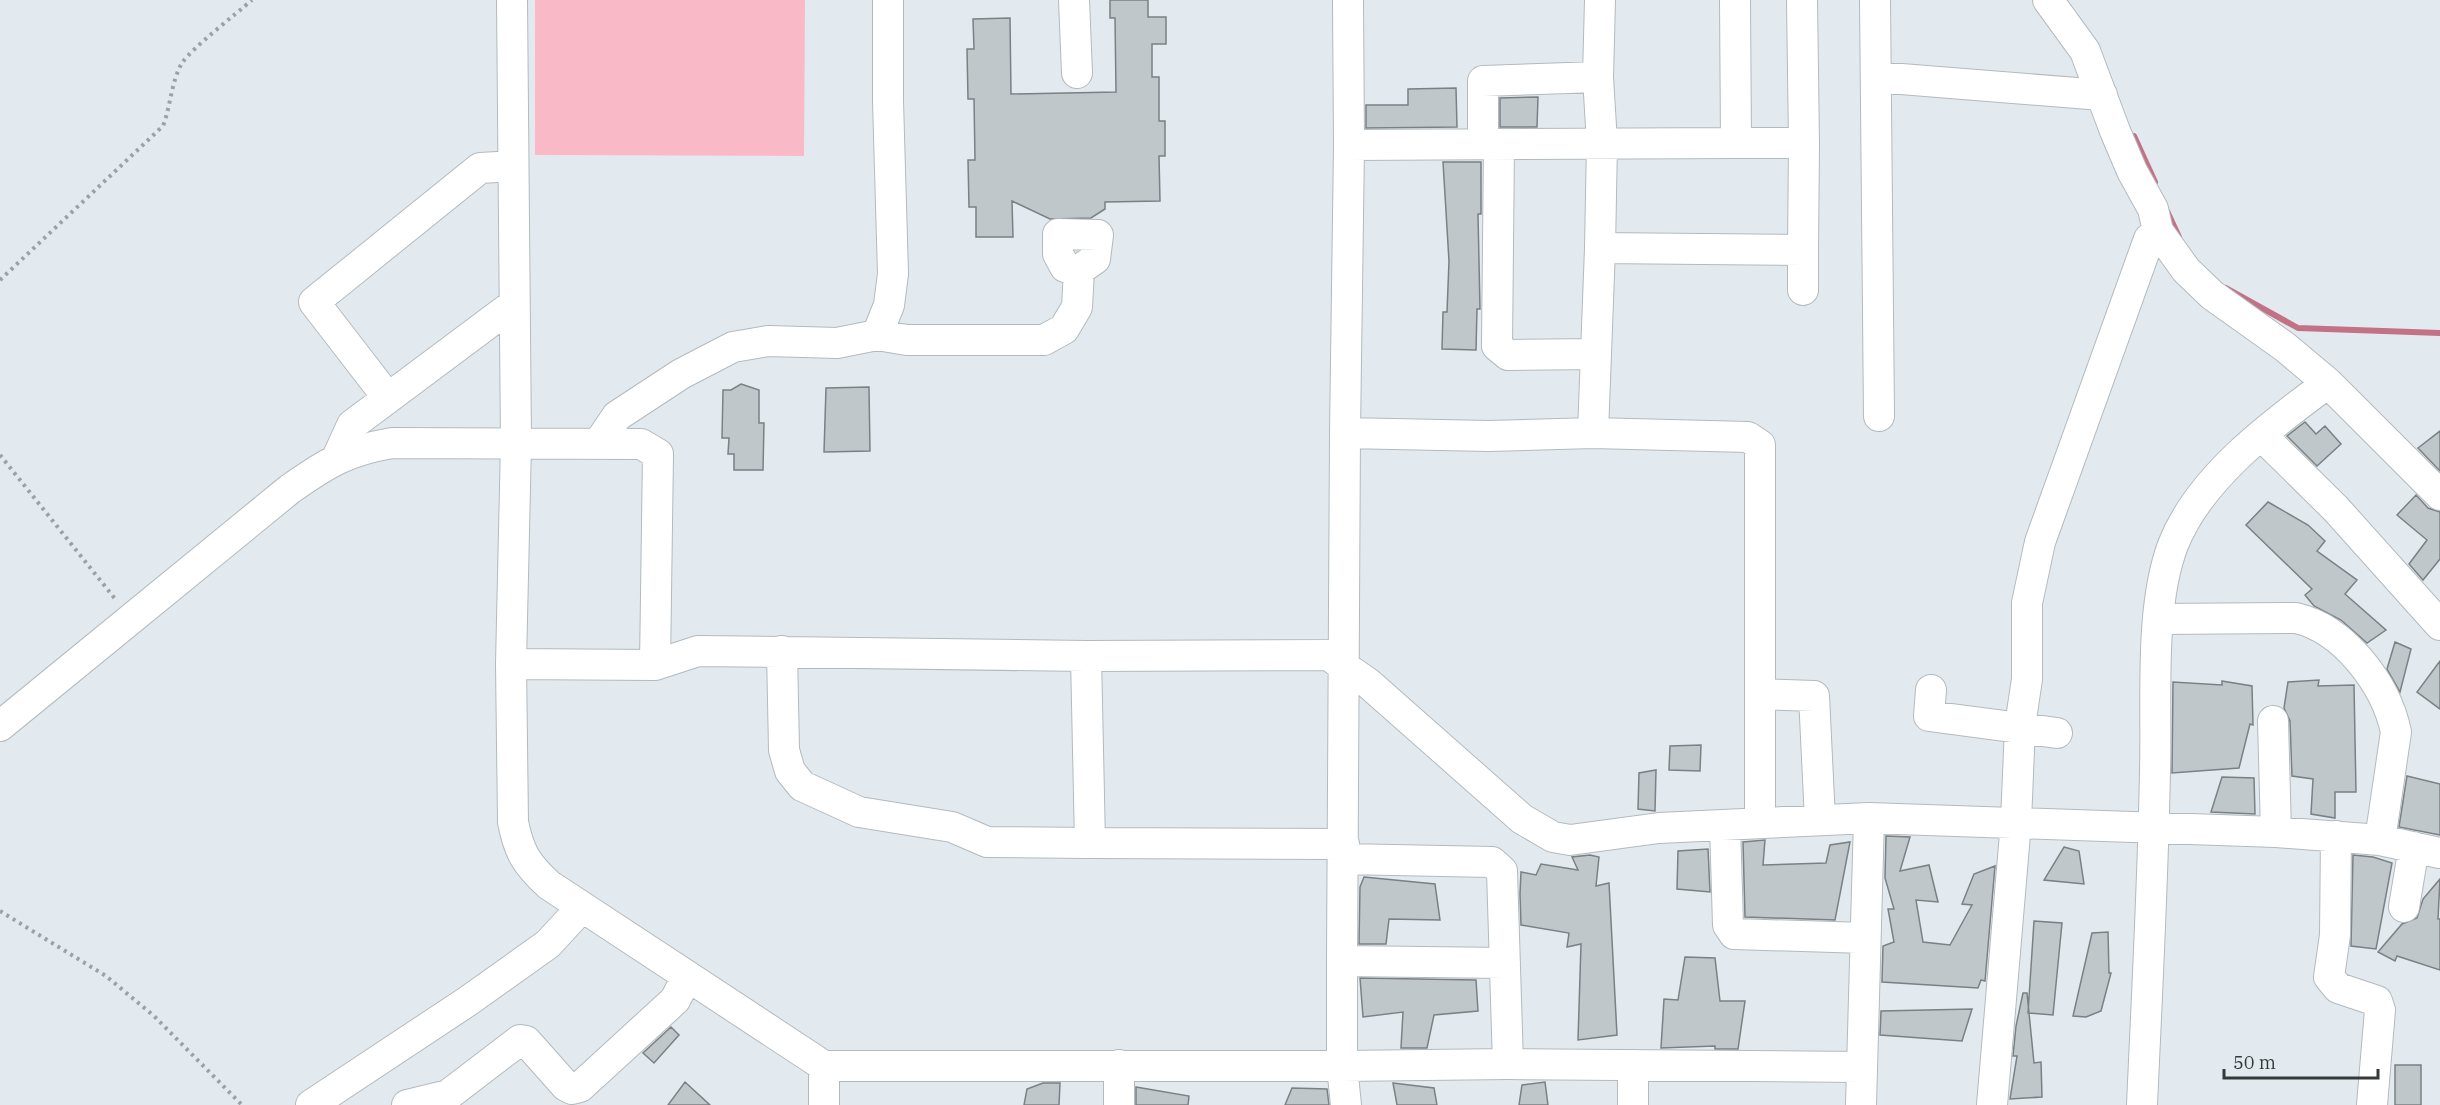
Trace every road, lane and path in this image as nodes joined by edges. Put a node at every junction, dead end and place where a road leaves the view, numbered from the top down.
1 (252, 0) edge
2 (512, 0) edge
3 (888, 0) edge
4 (1074, 0) edge
5 (1348, 0) edge
6 (1600, 0) edge
7 (1735, 0) edge
8 (1802, 0) edge
9 (1875, 0) edge
10 (2048, 0) edge
11 (1077, 73) dead end
12 (1598, 77) junction
13 (1876, 77) junction
14 (2102, 95) junction
15 (1602, 143) junction
16 (1736, 143) junction
17 (1804, 143) junction
18 (1491, 144) junction
19 (1349, 145) junction
20 (513, 166) junction
21 (2158, 231) junction
22 (1600, 248) junction
23 (1803, 250) junction
24 (1079, 270) dead end
25 (0, 279) edge
26 (1803, 290) dead end
27 (514, 304) junction
28 (877, 335) junction
29 (1596, 354) junction
30 (2328, 384) junction
31 (388, 398) junction
32 (1878, 416) dead end
33 (1345, 433) junction
34 (1593, 433) junction
35 (2261, 435) junction
36 (516, 443) junction
37 (598, 444) junction
38 (0, 455) edge
39 (337, 458) junction
40 (2440, 495) edge
41 (132, 619) junction
42 (2158, 620) junction
43 (2440, 625) edge
44 (782, 651) junction
45 (1086, 656) junction
46 (511, 664) junction
47 (655, 665) junction
48 (1345, 665) junction
49 (1931, 690) dead end
50 (1760, 694) junction
51 (2273, 721) dead end
52 (0, 726) edge
53 (2020, 726) junction
54 (2057, 733) dead end
55 (1869, 818) junction
56 (1820, 820) junction
57 (2016, 822) junction
58 (1760, 823) junction
59 (1725, 825) junction
60 (2154, 827) junction
61 (2276, 832) junction
62 (2336, 836) junction
63 (2380, 840) junction
64 (1090, 843) junction
65 (2427, 850) edge
66 (1344, 852) junction
67 (582, 907) junction
68 (2404, 908) dead end
69 (0, 911) edge
70 (1865, 938) junction
71 (1342, 961) junction
72 (1505, 963) junction
73 (687, 977) junction
74 (1508, 1064) junction
75 (1119, 1065) junction
76 (1633, 1065) junction
77 (825, 1066) junction
78 (1342, 1066) junction
79 (1861, 1067) junction
80 (242, 1105) edge
81 (311, 1105) edge
82 (407, 1105) edge
83 (824, 1105) edge
84 (1119, 1105) edge
85 (1346, 1105) edge
86 (1633, 1105) edge
87 (1861, 1105) edge
88 (1992, 1105) edge
89 (2142, 1105) edge
90 (2372, 1105) edge

1 - 25 path
2 - 20 street
3 - 28 street
4 - 11 street
5 - 19 street
6 - 12 street
7 - 16 street
8 - 17 street
9 - 13 street
10 - 14 street
12 - 15 street
12 - 18 street
13 - 14 street
13 - 32 street
14 - 21 street
15 - 16 street
15 - 18 street
15 - 22 street
16 - 17 street
17 - 23 street
18 - 19 street
18 - 29 street
19 - 33 street
20 - 27 street
20 - 31 street
21 - 30 street
21 - 53 street
22 - 23 street
22 - 29 street
23 - 26 street
24 - 28 street
27 - 31 street
27 - 36 street
28 - 37 street
29 - 34 street
30 - 35 street
30 - 40 street
31 - 39 street
33 - 34 street
33 - 48 street
34 - 50 street
35 - 42 street
35 - 43 street
36 - 37 street
36 - 39 street
36 - 46 street
37 - 47 street
38 - 41 path
39 - 41 street
41 - 52 street
42 - 60 street
42 - 63 street
44 - 45 street
44 - 47 street
44 - 64 street
45 - 48 street
45 - 64 street
46 - 47 street
46 - 67 street
48 - 59 street
48 - 66 street
49 - 53 street
50 - 56 street
50 - 58 street
51 - 61 street
53 - 54 street
53 - 57 street
55 - 56 street
55 - 57 street
55 - 70 street
56 - 58 street
57 - 60 street
57 - 88 street
58 - 59 street
59 - 70 street
60 - 61 street
60 - 89 street
61 - 62 street
62 - 63 street
62 - 90 street
63 - 65 street
64 - 66 street
65 - 68 street
66 - 71 street
66 - 72 street
67 - 73 street
67 - 81 street
69 - 80 path
70 - 79 street
71 - 72 street
71 - 78 street
72 - 74 street
73 - 77 street
73 - 82 street
74 - 76 street
74 - 78 street
75 - 77 street
75 - 78 street
75 - 84 street
76 - 79 street
76 - 86 street
77 - 83 street
78 - 85 street
79 - 87 street

